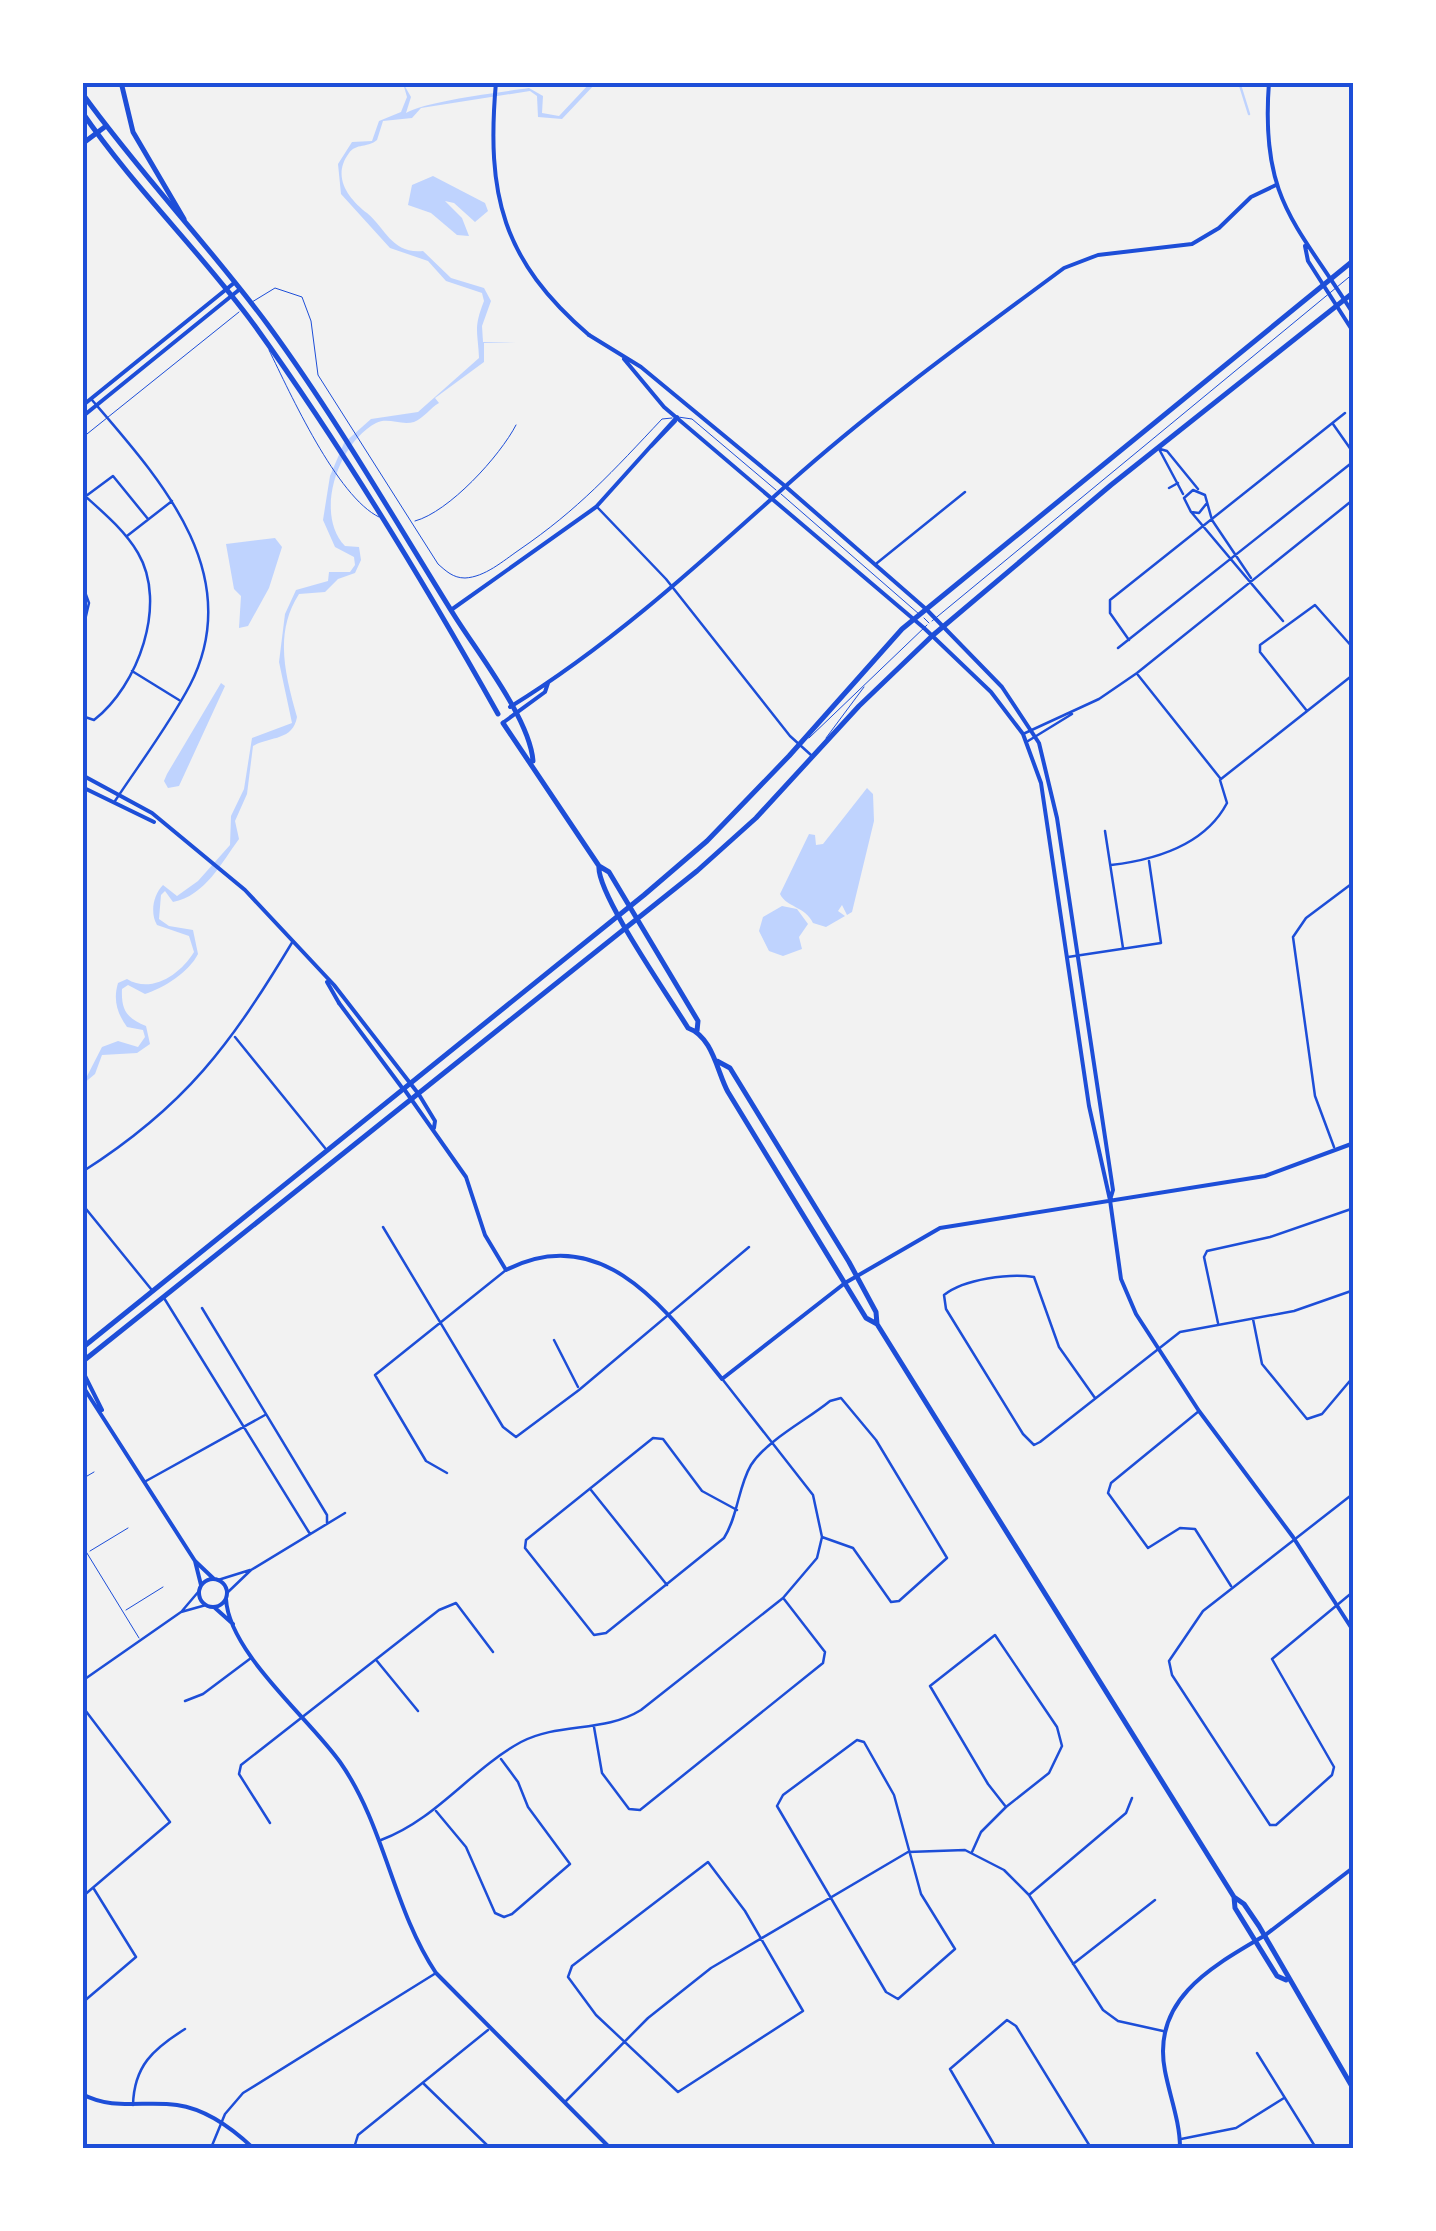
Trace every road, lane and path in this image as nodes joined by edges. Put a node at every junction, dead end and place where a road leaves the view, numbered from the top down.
1 (121, 82) edge
2 (1269, 82) edge
3 (496, 83) edge
4 (82, 93) edge
5 (82, 112) edge
6 (106, 126) junction
7 (97, 134) junction
8 (82, 144) edge
9 (1276, 186) junction
10 (184, 219) junction
11 (1305, 245) junction
12 (1354, 260) edge
13 (1354, 273) edge
14 (1331, 277) junction
15 (235, 283) junction
16 (1323, 284) junction
17 (1336, 286) junction
18 (240, 290) junction
19 (1328, 292) junction
20 (1354, 292) edge
21 (228, 294) junction
22 (1344, 299) junction
23 (250, 303) junction
24 (1336, 306) junction
25 (242, 310) junction
26 (1354, 315) edge
27 (1354, 333) edge
28 (264, 340) junction
29 (624, 358) junction
30 (651, 376) junction
31 (643, 386) junction
32 (92, 398) junction
33 (82, 406) edge
34 (98, 406) junction
35 (687, 408) junction
36 (1345, 413) dead end
37 (82, 417) edge
38 (677, 417) junction
39 (108, 419) junction
40 (1332, 423) junction
41 (516, 425) dead end
42 (82, 438) edge
43 (1158, 448) junction
44 (1354, 454) edge
45 (1354, 461) edge
46 (1192, 470) dead end
47 (1186, 474) junction
48 (1179, 482) junction
49 (785, 486) junction
50 (1169, 488) dead end
51 (1199, 490) junction
52 (779, 492) junction
53 (965, 492) dead end
54 (84, 498) edge
55 (774, 498) junction
56 (1184, 498) junction
57 (1354, 499) edge
58 (173, 500) junction
59 (1207, 503) junction
60 (596, 506) junction
61 (1190, 512) junction
62 (148, 520) junction
63 (1212, 520) junction
64 (1204, 526) junction
65 (126, 537) junction
66 (1237, 554) junction
67 (1231, 560) junction
68 (876, 564) junction
69 (1251, 580) junction
70 (82, 584) edge
71 (674, 588) junction
72 (451, 610) junction
73 (923, 612) junction
74 (934, 618) junction
75 (914, 620) junction
76 (1285, 623) junction
77 (927, 626) junction
78 (944, 628) junction
79 (82, 634) edge
80 (932, 636) junction
81 (1129, 640) junction
82 (1118, 648) dead end
83 (1354, 648) edge
84 (132, 671) junction
85 (1137, 673) junction
86 (1354, 674) edge
87 (548, 683) junction
88 (866, 684) junction
89 (180, 700) junction
90 (510, 707) junction
91 (1073, 712) junction
92 (1308, 712) junction
93 (498, 714) junction
94 (82, 716) edge
95 (514, 716) junction
96 (502, 723) junction
97 (1033, 730) junction
98 (1023, 734) junction
99 (1036, 736) junction
100 (1027, 742) junction
101 (799, 746) junction
102 (812, 756) junction
103 (532, 762) junction
104 (82, 775) edge
105 (1221, 779) junction
106 (82, 788) edge
107 (120, 794) junction
108 (114, 802) junction
109 (157, 822) junction
110 (1105, 831) dead end
111 (1149, 861) junction
112 (1111, 865) junction
113 (599, 866) junction
114 (1354, 882) edge
115 (630, 905) junction
116 (618, 914) junction
117 (638, 919) junction
118 (626, 928) junction
119 (293, 941) junction
120 (1124, 950) junction
121 (1078, 956) junction
122 (1066, 958) junction
123 (327, 982) junction
124 (697, 1031) junction
125 (234, 1036) junction
126 (717, 1062) junction
127 (411, 1083) junction
128 (404, 1089) junction
129 (417, 1092) junction
130 (410, 1098) junction
131 (434, 1128) junction
132 (1354, 1143) edge
133 (326, 1150) junction
134 (1334, 1150) junction
135 (82, 1172) edge
136 (1110, 1200) junction
137 (82, 1204) edge
138 (1354, 1208) edge
139 (383, 1228) dead end
140 (750, 1247) dead end
141 (506, 1270) junction
142 (856, 1276) junction
143 (845, 1284) junction
144 (152, 1290) junction
145 (1354, 1290) edge
146 (164, 1297) junction
147 (202, 1308) dead end
148 (670, 1315) junction
149 (1253, 1318) junction
150 (440, 1322) junction
151 (1218, 1322) junction
152 (877, 1324) junction
153 (554, 1340) dead end
154 (82, 1348) edge
155 (1158, 1348) junction
156 (82, 1362) edge
157 (82, 1370) edge
158 (1354, 1376) edge
159 (722, 1379) junction
160 (82, 1384) edge
161 (579, 1390) junction
162 (1096, 1398) junction
163 (102, 1410) junction
164 (1199, 1411) junction
165 (266, 1414) junction
166 (242, 1426) junction
167 (774, 1444) junction
168 (94, 1472) dead end
169 (447, 1473) dead end
170 (82, 1479) edge
171 (145, 1482) junction
172 (590, 1489) junction
173 (1354, 1492) edge
174 (737, 1510) junction
175 (345, 1512) dead end
176 (327, 1524) junction
177 (128, 1528) dead end
178 (310, 1534) junction
179 (1293, 1536) junction
180 (822, 1537) junction
181 (82, 1545) edge
182 (87, 1553) junction
183 (195, 1561) junction
184 (252, 1570) junction
185 (216, 1579) junction
186 (667, 1585) junction
187 (163, 1587) dead end
188 (200, 1588) junction
189 (1232, 1588) junction
190 (1354, 1591) edge
191 (227, 1596) junction
192 (783, 1598) junction
193 (206, 1605) junction
194 (1336, 1605) junction
195 (213, 1607) junction
196 (123, 1612) junction
197 (181, 1612) junction
198 (233, 1624) junction
199 (1354, 1632) edge
200 (139, 1638) junction
201 (494, 1652) dead end
202 (252, 1658) junction
203 (376, 1660) junction
204 (82, 1680) edge
205 (185, 1701) dead end
206 (82, 1706) edge
207 (418, 1711) dead end
208 (303, 1716) junction
209 (594, 1727) junction
210 (500, 1758) junction
211 (1132, 1798) dead end
212 (1006, 1807) junction
213 (435, 1810) junction
214 (270, 1823) dead end
215 (379, 1840) junction
216 (908, 1852) junction
217 (972, 1852) junction
218 (1354, 1867) edge
219 (94, 1888) junction
220 (1028, 1895) junction
221 (830, 1896) junction
222 (82, 1897) edge
223 (1234, 1897) junction
224 (1154, 1900) dead end
225 (1264, 1936) junction
226 (762, 1938) junction
227 (1255, 1941) junction
228 (1073, 1964) junction
229 (436, 1973) junction
230 (1286, 1980) junction
231 (82, 2002) edge
232 (489, 2029) junction
233 (185, 2030) dead end
234 (1163, 2031) junction
235 (624, 2041) junction
236 (1256, 2053) dead end
237 (423, 2083) junction
238 (1354, 2090) edge
239 (82, 2094) edge
240 (1284, 2098) junction
241 (564, 2103) junction
242 (134, 2105) junction
243 (220, 2122) junction
244 (1180, 2139) junction
245 (211, 2148) edge
246 (253, 2148) edge
247 (354, 2148) edge
248 (490, 2148) edge
249 (610, 2148) edge
250 (996, 2148) edge
251 (1091, 2148) edge
252 (1180, 2148) edge
253 (1316, 2148) edge

1 - 10 main road
2 - 9 main road
3 - 29 main road
4 - 6 main road
5 - 7 main road
6 - 7 main road
6 - 10 main road
7 - 8 main road
7 - 21 main road
9 - 11 main road
9 - 49 main road
10 - 15 main road
11 - 14 main road
11 - 16 main road
12 - 14 main road
13 - 17 lane
14 - 16 main road
14 - 17 main road
15 - 18 main road
15 - 21 main road
16 - 19 main road
16 - 73 main road
17 - 19 lane
17 - 22 main road
18 - 21 main road
18 - 23 main road
19 - 24 main road
19 - 74 lane
20 - 22 main road
21 - 25 main road
21 - 32 main road
21 - 34 main road
22 - 24 main road
22 - 26 main road
23 - 25 lane
23 - 38 lane
23 - 72 main road
24 - 27 main road
24 - 43 main road
25 - 28 main road
25 - 39 lane
28 - 41 lane
28 - 93 main road
29 - 30 main road
29 - 31 main road
30 - 31 main road
30 - 35 main road
31 - 38 main road
32 - 33 main road
32 - 34 street
34 - 37 main road
34 - 39 street
35 - 38 main road
35 - 49 main road
36 - 40 street
38 - 52 lane
38 - 55 main road
38 - 60 main road
39 - 42 lane
39 - 58 street
40 - 44 street
40 - 63 street
43 - 47 street
43 - 48 street
43 - 78 main road
45 - 66 street
46 - 47 street
47 - 51 street
48 - 50 street
48 - 56 street
49 - 52 main road
49 - 68 main road
51 - 56 street
51 - 59 street
52 - 55 main road
52 - 73 lane
53 - 68 street
54 - 62 street
54 - 65 street
55 - 71 main road
55 - 75 main road
56 - 61 street
57 - 69 street
58 - 62 street
58 - 89 street
59 - 61 street
59 - 63 street
60 - 71 street
60 - 72 main road
61 - 64 street
62 - 65 street
63 - 64 street
63 - 66 street
64 - 67 street
64 - 81 street
65 - 84 street
66 - 67 street
66 - 69 street
67 - 69 street
67 - 81 street
68 - 73 main road
69 - 76 street
69 - 85 street
70 - 79 street
71 - 87 main road
71 - 101 street
72 - 90 main road
73 - 74 main road
73 - 75 main road
73 - 77 lane
74 - 77 lane
74 - 78 main road
75 - 77 main road
75 - 101 main road
76 - 83 street
76 - 92 street
77 - 80 main road
77 - 88 lane
78 - 80 main road
78 - 97 main road
80 - 98 main road
80 - 102 main road
81 - 82 street
84 - 89 street
84 - 94 street
85 - 91 street
85 - 105 street
86 - 92 street
87 - 90 main road
87 - 95 main road
88 - 101 lane
88 - 102 lane
89 - 107 street
90 - 93 street
90 - 95 main road
91 - 97 street
91 - 99 street
92 - 105 street
93 - 96 main road
95 - 96 main road
95 - 103 main road
96 - 103 main road
97 - 98 street
97 - 99 main road
98 - 100 main road
99 - 100 street
99 - 121 main road
100 - 122 main road
101 - 102 street
101 - 115 main road
102 - 117 main road
103 - 113 main road
104 - 107 main road
105 - 111 street
106 - 108 main road
107 - 108 street
107 - 109 main road
108 - 109 main road
109 - 119 main road
110 - 112 street
111 - 112 street
111 - 120 street
112 - 120 street
113 - 115 main road
113 - 116 main road
114 - 134 street
115 - 116 main road
115 - 117 main road
116 - 118 main road
116 - 127 main road
117 - 118 main road
117 - 124 main road
118 - 124 main road
118 - 129 main road
119 - 123 main road
119 - 125 street
120 - 121 street
121 - 122 street
121 - 136 main road
122 - 136 main road
123 - 127 main road
123 - 128 main road
124 - 126 main road
125 - 133 street
125 - 135 street
126 - 142 main road
126 - 143 main road
127 - 128 main road
127 - 129 main road
128 - 130 main road
128 - 133 main road
129 - 130 main road
129 - 131 main road
130 - 131 main road
130 - 146 main road
131 - 141 main road
132 - 134 main road
133 - 144 main road
134 - 136 main road
136 - 142 main road
136 - 155 main road
137 - 144 street
138 - 151 street
139 - 150 street
140 - 148 street
141 - 148 main road
141 - 150 street
142 - 143 main road
142 - 152 main road
143 - 152 main road
143 - 159 main road
144 - 154 main road
145 - 149 street
146 - 156 main road
146 - 166 street
147 - 165 street
148 - 159 main road
148 - 161 street
149 - 151 street
149 - 158 street
150 - 161 street
150 - 169 street
151 - 155 street
152 - 223 main road
153 - 161 street
155 - 162 street
155 - 164 main road
157 - 163 main road
159 - 167 street
160 - 163 main road
162 - 162 street
163 - 171 main road
164 - 179 main road
164 - 189 street
165 - 166 street
165 - 176 street
166 - 171 street
166 - 178 street
167 - 174 street
167 - 180 street
167 - 180 street
168 - 170 lane
171 - 183 main road
172 - 174 street
172 - 186 street
172 - 186 street
173 - 179 street
174 - 186 street
175 - 176 street
176 - 178 street
177 - 182 lane
178 - 184 street
179 - 189 street
179 - 194 main road
180 - 192 street
181 - 182 lane
182 - 196 lane
183 - 185 main road
183 - 188 main road
184 - 185 street
184 - 191 street
185 - 188 main road
185 - 191 main road
187 - 196 lane
188 - 193 main road
188 - 197 street
189 - 194 street
190 - 194 street
191 - 195 main road
191 - 198 main road
192 - 209 street
192 - 209 street
193 - 195 main road
193 - 197 street
194 - 199 main road
195 - 198 main road
196 - 200 lane
197 - 200 street
198 - 202 main road
200 - 204 street
201 - 203 street
202 - 205 street
202 - 208 main road
203 - 207 street
203 - 208 street
206 - 219 street
208 - 214 street
208 - 215 main road
209 - 210 street
210 - 213 street
210 - 213 street
211 - 220 street
212 - 212 street
212 - 217 street
213 - 215 street
215 - 229 main road
216 - 217 street
216 - 221 street
216 - 221 street
216 - 221 street
217 - 220 street
218 - 225 main road
219 - 222 street
219 - 231 street
220 - 228 street
221 - 226 street
223 - 225 main road
223 - 227 main road
224 - 228 street
225 - 227 main road
225 - 230 main road
226 - 235 street
226 - 235 street
226 - 235 street
227 - 230 main road
227 - 234 main road
228 - 234 street
229 - 232 main road
229 - 243 street
230 - 238 main road
232 - 237 street
232 - 241 main road
233 - 242 street
234 - 244 main road
235 - 241 street
236 - 240 street
237 - 247 street
237 - 248 street
239 - 242 main road
240 - 244 street
240 - 253 street
241 - 249 main road
242 - 243 main road
243 - 245 street
243 - 246 main road
244 - 252 main road
250 - 251 street

